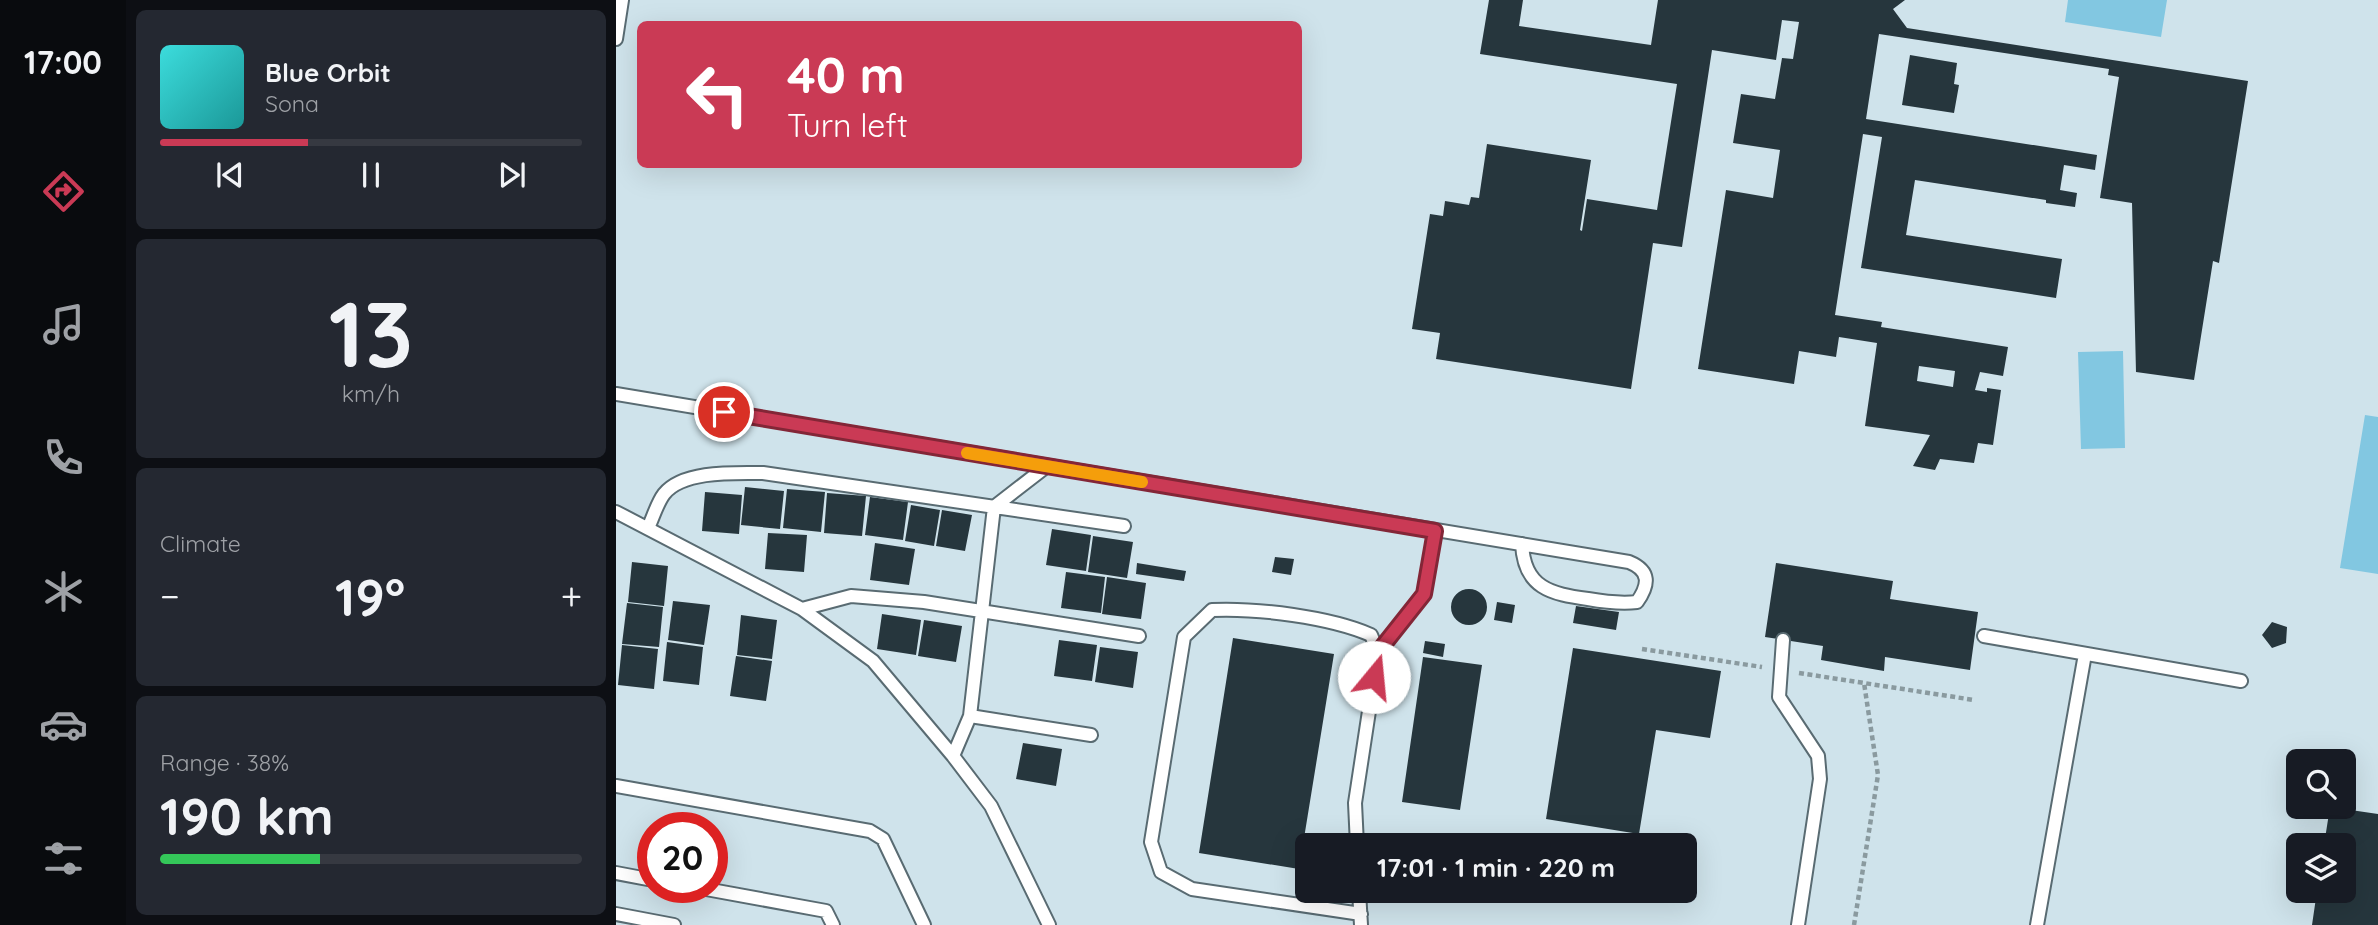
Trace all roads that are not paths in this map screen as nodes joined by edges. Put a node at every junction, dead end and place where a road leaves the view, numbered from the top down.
1 (622, 0) edge
2 (616, 39) edge
3 (616, 394) edge
4 (1047, 466) junction
5 (994, 507) junction
6 (616, 512) edge
7 (1124, 526) dead end
8 (648, 528) junction
9 (1435, 531) junction
10 (1521, 544) junction
11 (802, 609) junction
12 (981, 611) junction
13 (1139, 636) dead end
14 (1984, 636) dead end
15 (1783, 640) dead end
16 (1378, 652) junction
17 (2085, 654) junction
18 (2241, 681) dead end
19 (970, 716) junction
20 (1091, 736) dead end
21 (953, 756) junction
22 (616, 786) edge
23 (1356, 833) edge
24 (616, 873) edge
25 (637, 877) edge
26 (728, 893) edge
27 (616, 915) edge
28 (1361, 920) edge
29 (674, 925) edge
30 (833, 925) edge
31 (924, 925) edge
32 (1049, 925) edge
33 (1798, 925) edge
34 (2036, 925) edge

1 - 2 lane
3 - 4 lane
4 - 5 lane
4 - 9 lane
5 - 7 lane
5 - 8 lane
5 - 12 lane
6 - 8 lane
8 - 11 lane
9 - 10 lane
9 - 16 lane
10 - 10 lane
11 - 12 lane
11 - 21 lane
12 - 13 lane
12 - 19 lane
14 - 17 lane
15 - 33 lane
16 - 23 lane
16 - 28 lane
17 - 18 lane
17 - 34 lane
19 - 20 lane
19 - 21 lane
21 - 32 lane
22 - 31 lane
24 - 25 lane
26 - 30 lane
27 - 29 lane

